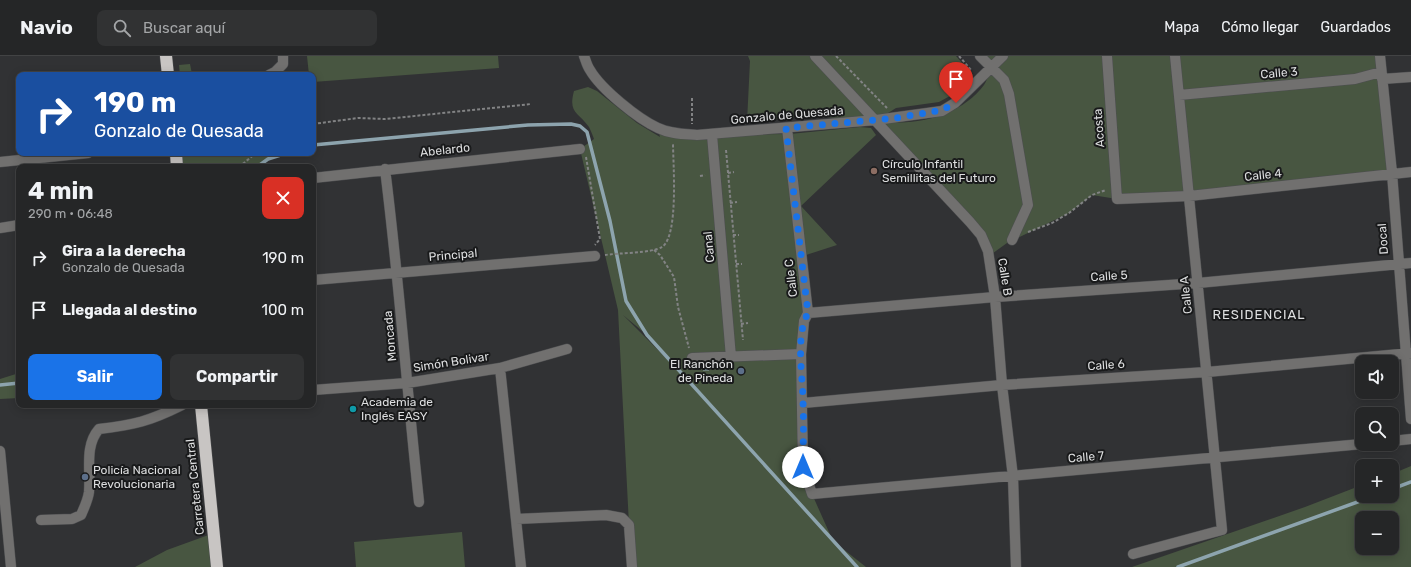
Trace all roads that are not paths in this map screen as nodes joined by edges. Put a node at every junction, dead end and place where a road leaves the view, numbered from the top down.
1 (166, 56) edge
2 (283, 56) edge
3 (584, 56) edge
4 (815, 56) edge
5 (980, 56) edge
6 (1003, 56) edge
7 (1107, 56) edge
8 (1175, 56) edge
9 (1380, 56) edge
10 (991, 68) junction
11 (168, 72) edge
12 (275, 72) edge
13 (1382, 76) junction
14 (1411, 77) edge
15 (1179, 95) junction
16 (876, 120) junction
17 (786, 128) junction
18 (712, 135) junction
19 (580, 150) road end
20 (59, 156) edge
21 (0, 162) edge
22 (385, 169) junction
23 (1411, 172) edge
24 (1392, 173) junction
25 (316, 178) edge
26 (1189, 196) junction
27 (1117, 199) joint
28 (16, 225) edge
29 (0, 228) edge
30 (1012, 240) road end
31 (592, 256) road end
32 (1411, 263) edge
33 (1398, 264) junction
34 (398, 272) junction
35 (316, 280) edge
36 (1198, 283) junction
37 (995, 297) junction
38 (808, 313) junction
39 (567, 349) dead end
40 (1408, 353) edge
41 (801, 354) junction
42 (731, 357) junction
43 (692, 358) road end
44 (500, 368) junction
45 (1207, 372) junction
46 (406, 383) junction
47 (1002, 385) junction
48 (316, 390) edge
49 (803, 403) junction
50 (176, 408) edge
51 (201, 408) edge
52 (1411, 419) edge
53 (1411, 439) edge
54 (1399, 440) edge
55 (1355, 445) edge
56 (0, 450) edge
57 (1216, 457) junction
58 (1013, 477) junction
59 (812, 494) joint
60 (419, 502) dead end
61 (516, 519) junction
62 (41, 520) dead end
63 (1133, 554) dead end
64 (11, 567) edge
65 (217, 567) edge
66 (521, 567) edge
67 (632, 567) edge
68 (1016, 567) edge

1 - 11 highway
2 - 12 street
3 - 18 street, Gonzalo de Quesada
4 - 16 street, Calle B
5 - 10 street
6 - 10 street, Gonzalo de Quesada
7 - 27 street, Acosta
8 - 15 street, Calle A
9 - 13 street, Docal
10 - 16 street, Gonzalo de Quesada
10 - 30 street
13 - 14 street, Calle 3
13 - 15 street, Calle 3
13 - 24 street, Docal
15 - 26 street, Calle A
16 - 17 street, Gonzalo de Quesada
16 - 37 street, Calle B
17 - 18 street, Gonzalo de Quesada
17 - 38 street, Calle C
18 - 42 street, Canal
19 - 22 street, Abelardo
20 - 21 street
22 - 25 street, Abelardo
22 - 34 street, Moncada
23 - 24 street, Calle 4
24 - 26 street, Calle 4
24 - 33 street, Docal
26 - 27 street, Calle 4
26 - 36 street, Calle A
28 - 29 street
31 - 34 street, Principal
32 - 33 street, Calle 5
33 - 36 street, Calle 5
33 - 40 street, Docal
34 - 35 street, Principal
34 - 46 street, Moncada
36 - 37 street, Calle 5
36 - 45 street, Calle A
37 - 38 street, Calle 5
37 - 47 street, Calle B
38 - 41 street, Calle C
39 - 44 street, Simón Bolivar
40 - 45 street, Calle 6
40 - 52 street, Docal
41 - 42 street
41 - 49 street, Calle C
42 - 43 street
44 - 46 street, Simón Bolivar
44 - 61 street
45 - 47 street, Calle 6
45 - 57 street, Calle A
46 - 48 street, Simón Bolivar
46 - 60 street, Moncada
47 - 49 street, Calle 6
47 - 58 street, Calle B
49 - 59 street, Calle C
50 - 62 street
51 - 65 highway, Carretera Central
53 - 54 street
55 - 57 street, Calle 7
56 - 64 street
57 - 58 street, Calle 7
57 - 63 street, Calle A
58 - 59 street, Calle 7
58 - 68 street, Calle B
61 - 66 street
61 - 67 street

